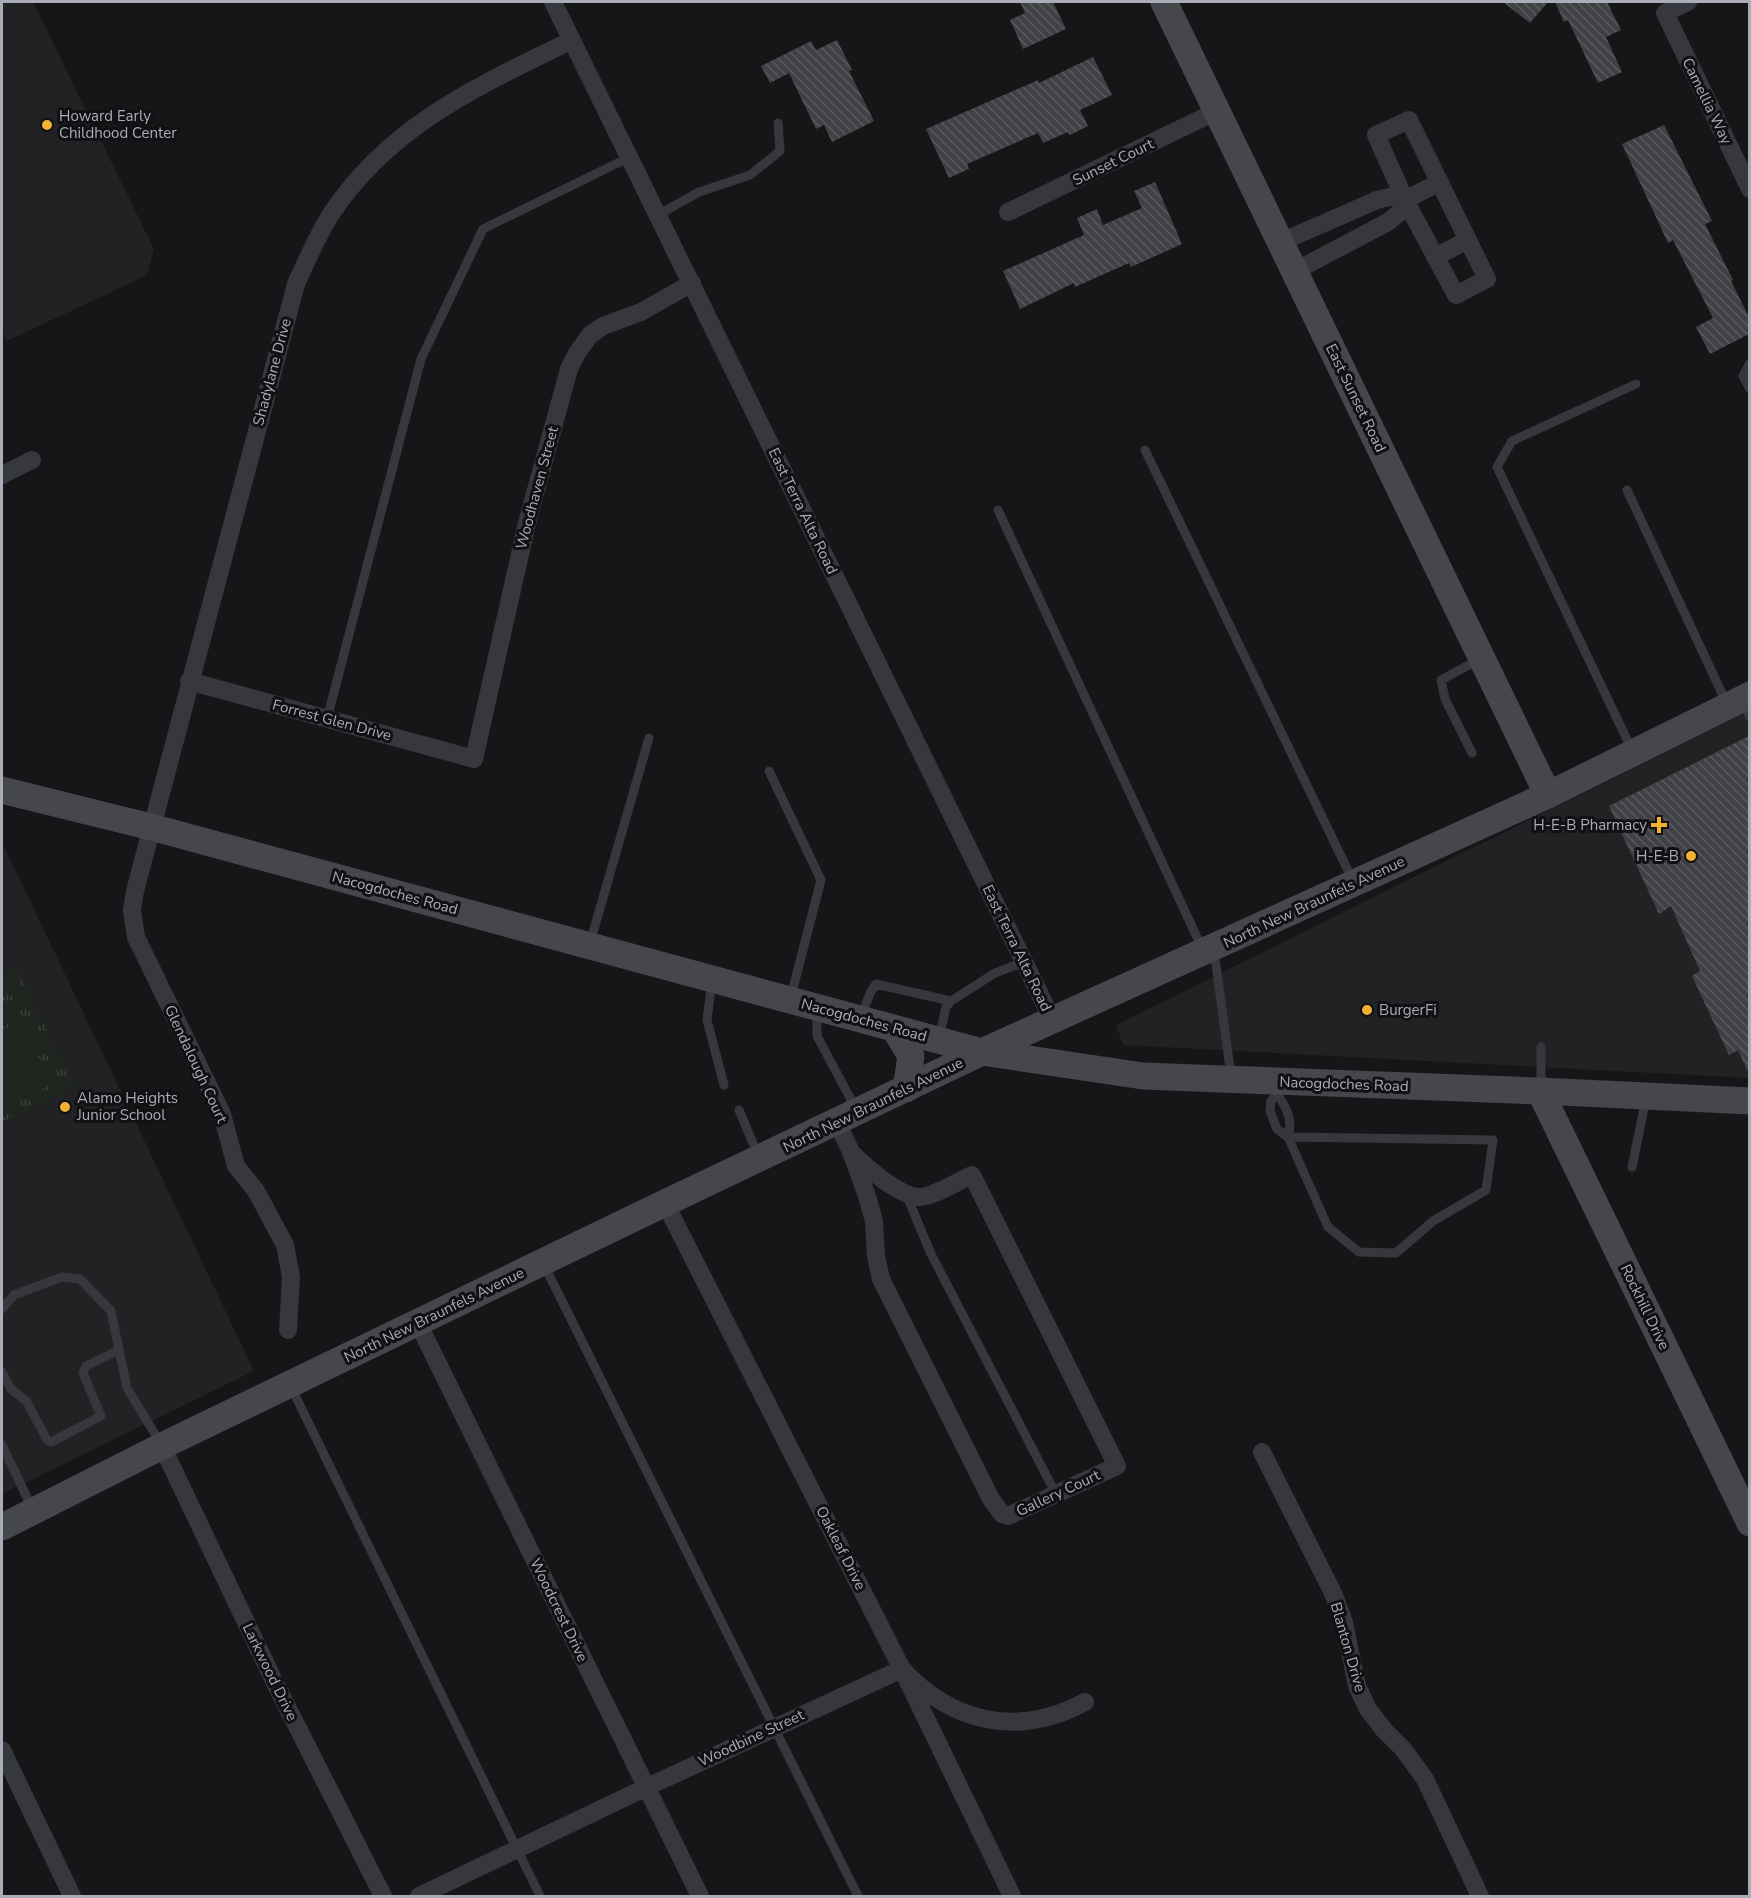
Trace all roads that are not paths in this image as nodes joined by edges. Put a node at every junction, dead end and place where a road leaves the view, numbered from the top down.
1 (553, 2) edge
2 (1164, 2) edge
3 (1688, 2) edge
4 (572, 40) junction
5 (1217, 111) junction
6 (778, 123) dead end
7 (630, 157) junction
8 (1440, 183) junction
9 (1749, 189) edge
10 (1405, 200) junction
11 (1351, 211) junction
12 (1008, 212) dead end
13 (658, 214) junction
14 (1362, 236) junction
15 (1468, 240) junction
16 (1281, 242) junction
17 (1436, 257) junction
18 (1295, 271) junction
19 (692, 283) junction
20 (1749, 363) edge
21 (1636, 384) dead end
22 (1749, 389) edge
23 (1145, 450) dead end
24 (32, 459) dead end
25 (2, 475) edge
26 (1627, 490) dead end
27 (998, 510) dead end
28 (1482, 658) junction
29 (189, 681) junction
30 (1742, 704) edge
31 (327, 719) junction
32 (649, 738) dead end
33 (1472, 753) dead end
34 (1633, 753) junction
35 (474, 759) joint
36 (769, 771) dead end
37 (2, 790) edge
38 (1548, 795) junction
39 (151, 827) junction
40 (1354, 883) junction
41 (589, 945) junction
42 (1209, 950) junction
43 (1024, 962) junction
44 (712, 979) junction
45 (790, 1000) junction
46 (951, 1001) junction
47 (818, 1008) junction
48 (861, 1019) junction
49 (1053, 1021) junction
50 (895, 1029) junction
51 (938, 1040) junction
52 (1541, 1047) dead end
53 (982, 1052) junction
54 (1232, 1079) junction
55 (724, 1085) dead end
56 (1280, 1088) junction
57 (906, 1089) junction
58 (1540, 1091) junction
59 (1647, 1096) junction
60 (1749, 1101) edge
61 (739, 1110) dead end
62 (847, 1117) junction
63 (1288, 1137) junction
64 (851, 1152) junction
65 (760, 1158) junction
66 (1632, 1167) dead end
67 (905, 1191) junction
68 (665, 1203) junction
69 (542, 1263) junction
70 (2, 1309) edge
71 (418, 1323) junction
72 (288, 1330) dead end
73 (119, 1350) junction
74 (2, 1372) edge
75 (290, 1385) junction
76 (2, 1445) edge
77 (162, 1446) junction
78 (1262, 1452) dead end
79 (1056, 1494) junction
80 (34, 1511) junction
81 (1749, 1523) edge
82 (2, 1527) edge
83 (902, 1669) junction
84 (1085, 1702) dead end
85 (774, 1728) junction
86 (2, 1750) edge
87 (647, 1787) junction
88 (516, 1849) junction
89 (72, 1896) edge
90 (383, 1896) edge
91 (418, 1896) edge
92 (540, 1896) edge
93 (700, 1896) edge
94 (858, 1896) edge
95 (1012, 1896) edge
96 (1480, 1896) edge

1 - 4 street, East Terra Alta Road
2 - 5 street, East Sunset Road
3 - 9 street, Camellia Way
4 - 7 street, East Terra Alta Road
4 - 29 street, Shadylane Drive
5 - 12 street, Sunset Court
5 - 16 street, East Sunset Road
6 - 13 lane
7 - 13 street, East Terra Alta Road
7 - 31 lane
8 - 10 street
8 - 10 street
8 - 15 street
10 - 11 street
10 - 14 street
10 - 17 street
11 - 14 street
11 - 16 street
13 - 19 street, East Terra Alta Road
14 - 18 street
15 - 17 street
15 - 17 street
16 - 18 street, East Sunset Road
18 - 28 street, East Sunset Road
19 - 35 street, Woodhaven Street
19 - 43 street, East Terra Alta Road
20 - 22 lane
21 - 34 lane
23 - 40 lane
24 - 25 street
26 - 30 lane
27 - 42 lane
28 - 33 lane
28 - 38 street, East Sunset Road
29 - 31 street, Forrest Glen Drive
29 - 39 street, Shadylane Drive
30 - 34 street, North New Braunfels Avenue
31 - 35 street, Forrest Glen Drive
32 - 41 lane
34 - 38 street, North New Braunfels Avenue
36 - 45 lane
37 - 39 street, Nacogdoches Road
38 - 40 street, North New Braunfels Avenue
39 - 41 street, Nacogdoches Road
39 - 72 street, Glendalough Court
40 - 42 street, North New Braunfels Avenue
41 - 44 street, Nacogdoches Road
42 - 49 street, North New Braunfels Avenue
42 - 54 lane
43 - 46 lane
43 - 49 street, East Terra Alta Road
44 - 45 street, Nacogdoches Road
44 - 55 lane
45 - 47 street, Nacogdoches Road
46 - 48 lane
46 - 51 lane
47 - 48 street, Nacogdoches Road
47 - 62 lane
48 - 50 street, Nacogdoches Road
49 - 53 street, North New Braunfels Avenue
50 - 51 street, Nacogdoches Road
50 - 57 street
51 - 53 street, Nacogdoches Road
52 - 58 lane
53 - 54 street, Nacogdoches Road
53 - 57 street, North New Braunfels Avenue
54 - 56 street, Nacogdoches Road
56 - 58 street, Nacogdoches Road
56 - 63 lane
56 - 63 lane
57 - 62 street, North New Braunfels Avenue
58 - 59 street, Nacogdoches Road
58 - 81 street, Rockhill Drive
59 - 60 street, Nacogdoches Road
59 - 66 lane
61 - 65 lane
62 - 64 street, Gallery Court
62 - 65 street, North New Braunfels Avenue
63 - 63 lane
64 - 67 street, Gallery Court
64 - 79 street, Gallery Court
65 - 68 street, North New Braunfels Avenue
67 - 79 lane
67 - 79 street, Gallery Court
68 - 69 street, North New Braunfels Avenue
68 - 83 street, Oakleaf Drive
69 - 71 street, North New Braunfels Avenue
69 - 85 lane
70 - 73 lane
71 - 75 street, North New Braunfels Avenue
71 - 87 street, Woodcrest Drive
73 - 74 lane
73 - 77 lane
75 - 77 street, North New Braunfels Avenue
75 - 88 lane
76 - 80 lane
77 - 80 street, North New Braunfels Avenue
77 - 90 street, Larkwood Drive
78 - 96 street, Blanton Drive
80 - 82 street, North New Braunfels Avenue
83 - 84 street
83 - 85 street, Woodbine Street
83 - 95 street, Oakleaf Drive
85 - 87 street, Woodbine Street
85 - 94 lane
86 - 89 street
87 - 88 street, Woodbine Street
87 - 93 street, Woodcrest Drive
88 - 91 street, Woodbine Street
88 - 92 lane

